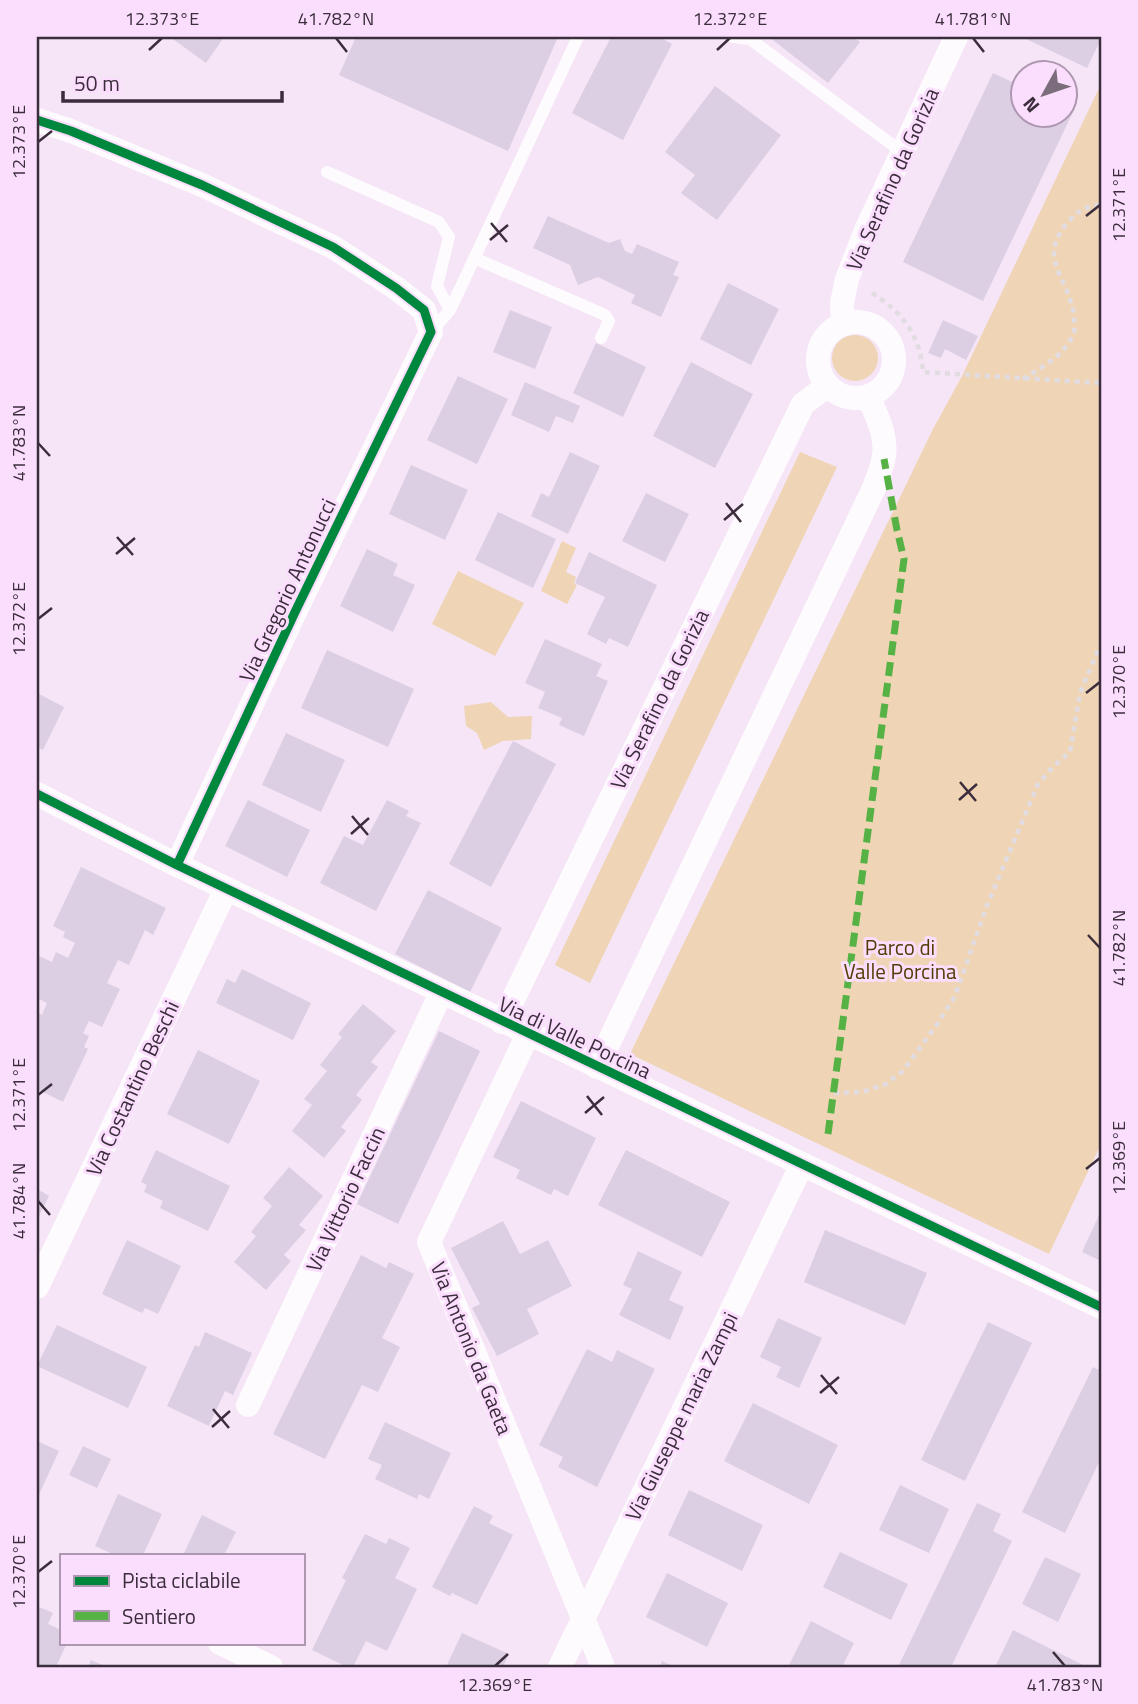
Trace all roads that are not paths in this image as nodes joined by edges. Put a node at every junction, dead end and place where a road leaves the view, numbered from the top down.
1 (578, 37) edge
2 (733, 37) edge
3 (956, 37) edge
4 (37, 120) edge
5 (902, 152) junction
6 (327, 172) dead end
7 (474, 258) junction
8 (450, 310) junction
9 (843, 324) junction
10 (431, 332) junction
11 (601, 338) dead end
12 (827, 386) junction
13 (868, 396) junction
14 (37, 794) edge
15 (177, 865) junction
16 (226, 889) junction
17 (442, 993) junction
18 (502, 1022) junction
19 (528, 1034) junction
20 (597, 1067) junction
21 (802, 1164) junction
22 (37, 1287) edge
23 (1101, 1307) edge
24 (248, 1405) dead end
25 (583, 1619) junction
26 (222, 1644) edge
27 (271, 1667) edge
28 (560, 1667) edge
29 (603, 1667) edge

1 - 7 lane
2 - 5 lane
3 - 5 street, Via Serafino da Gorizia
4 - 10 street
5 - 9 street, Via Serafino da Gorizia
6 - 8 lane
7 - 8 lane
7 - 11 lane
8 - 10 lane
9 - 12 street
9 - 13 street
10 - 15 street, Via Gregorio Antonucci
12 - 13 street
12 - 18 street, Via Serafino da Gorizia
13 - 20 street
14 - 15 street, Via di Valle Porcina
15 - 16 street, Via di Valle Porcina
16 - 17 street, Via di Valle Porcina
16 - 22 street, Via Costantino Beschi
17 - 18 street, Via di Valle Porcina
17 - 24 street, Via Vittorio Faccin
18 - 19 street, Via di Valle Porcina
19 - 20 street, Via di Valle Porcina
19 - 25 street, Via Antonio da Gaeta
20 - 21 street, Via di Valle Porcina
21 - 23 street, Via di Valle Porcina
21 - 25 street, Via Giuseppe maria Zampi
25 - 28 street, Via Giuseppe maria Zampi
25 - 29 street, Via Antonio da Gaeta
26 - 27 street

